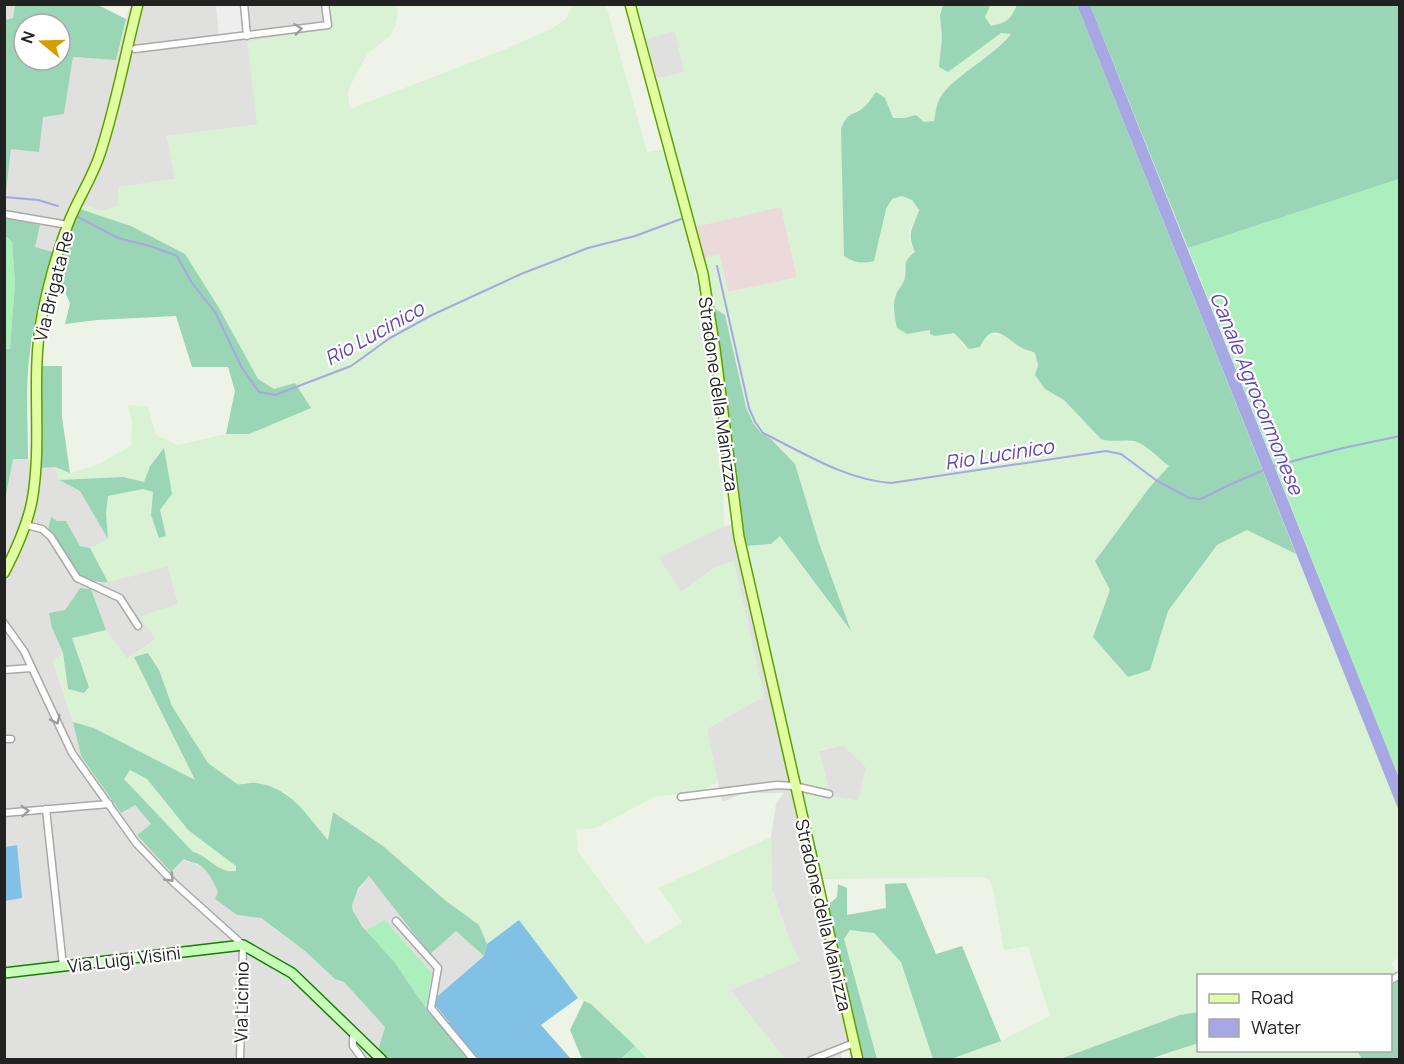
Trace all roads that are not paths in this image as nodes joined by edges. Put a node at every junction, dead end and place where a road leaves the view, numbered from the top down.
1 (138, 4) edge
2 (244, 4) edge
3 (325, 4) edge
4 (630, 4) edge
5 (247, 36) junction
6 (135, 49) dead end
7 (4, 214) edge
8 (70, 219) junction
9 (26, 525) junction
10 (4, 573) edge
11 (4, 623) edge
12 (138, 626) dead end
13 (31, 668) junction
14 (4, 670) edge
15 (795, 786) junction
16 (829, 794) dead end
17 (681, 797) dead end
18 (109, 804) junction
19 (46, 809) junction
20 (4, 813) edge
21 (396, 921) dead end
22 (243, 945) junction
23 (63, 966) junction
24 (4, 973) edge
25 (1398, 976) dead end
26 (1392, 980) edge
27 (353, 1032) junction
28 (854, 1043) junction
29 (240, 1059) edge
30 (363, 1059) edge
31 (382, 1059) edge
32 (474, 1059) edge
33 (812, 1059) edge
34 (858, 1059) edge

1 - 8 main road, Via Brigata Re
2 - 5 street
5 -> 3 street
4 - 15 main road, Stradone della Mainizza
5 - 6 street
7 - 8 street
8 - 9 main road, Via Brigata Re
9 - 10 main road, Via Brigata Re
9 - 12 street
11 - 13 street
13 - 14 street
13 -> 18 street
15 - 16 street, Stradone della Mainizza
15 - 17 street, Stradone della Mainizza
15 - 28 main road, Stradone della Mainizza
18 - 19 street
18 -> 22 street
20 -> 19 street
19 - 23 street
21 - 32 street
22 - 23 street, Via Luigi Visini
22 - 27 street
22 - 29 street, Via Licinio
23 - 24 street, Via Luigi Visini
25 - 26 street
27 - 30 street
27 - 31 street
28 - 33 street
28 - 34 main road, Stradone della Mainizza

